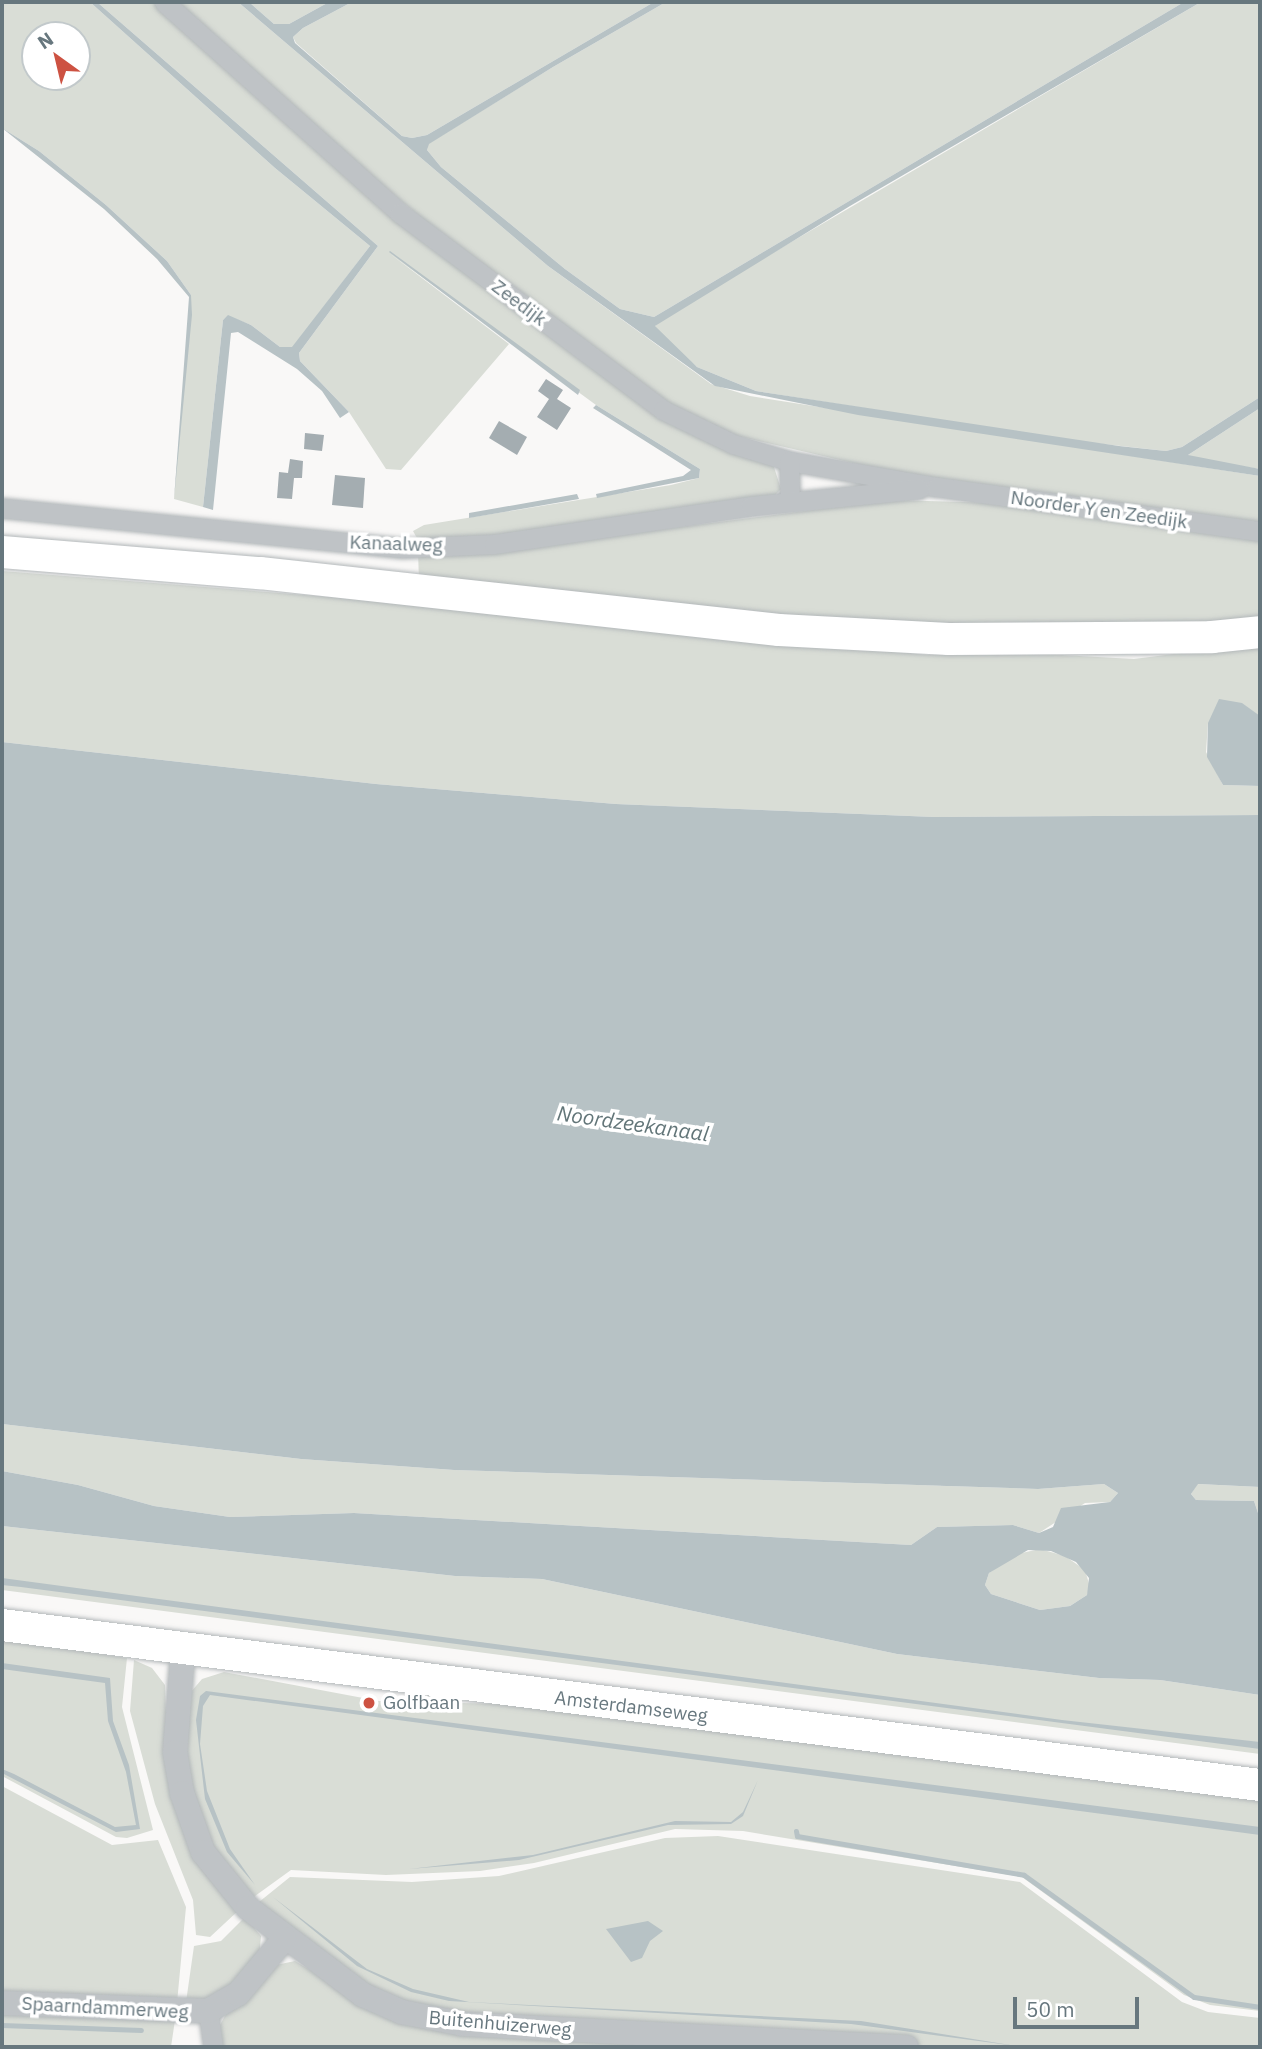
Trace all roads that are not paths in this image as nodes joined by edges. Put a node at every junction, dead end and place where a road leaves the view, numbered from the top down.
1 (164, 2) edge
2 (789, 461) junction
3 (937, 487) junction
4 (790, 501) junction
5 (2, 508) edge
6 (1260, 531) edge
7 (2, 552) edge
8 (1260, 632) edge
9 (2, 1625) edge
10 (183, 1650) junction
11 (1260, 1785) edge
12 (284, 1938) junction
13 (2, 2003) edge
14 (208, 2011) junction
15 (213, 2047) edge
16 (906, 2047) edge

1 - 2 street, Zeedijk
2 - 3 street, Zeedijk
2 - 4 street
3 - 4 street, Kanaalweg
3 - 6 street, Noorder Y en Zeedijk
4 - 5 street, Kanaalweg
7 - 8 main road
9 - 10 main road, Amsterdamseweg
10 - 11 main road, Amsterdamseweg
10 - 12 street, Buitenhuizerweg
12 - 14 street
12 - 16 street, Buitenhuizerweg
13 - 14 street, Spaarndammerweg
14 - 15 street

